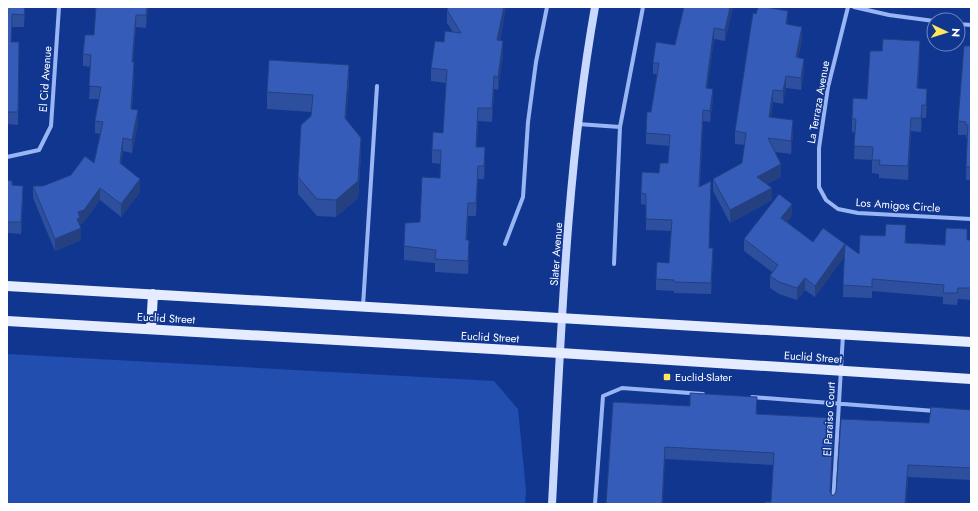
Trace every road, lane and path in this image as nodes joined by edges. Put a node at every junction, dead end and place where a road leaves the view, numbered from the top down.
1 (59, 7) edge
2 (547, 7) edge
3 (594, 7) edge
4 (643, 7) edge
5 (848, 7) edge
6 (854, 7) edge
7 (926, 20) edge
8 (377, 86) dead end
9 (578, 124) junction
10 (620, 128) junction
11 (7, 157) edge
12 (826, 200) joint
13 (971, 219) edge
14 (505, 244) dead end
15 (614, 264) dead end
16 (7, 286) edge
17 (153, 294) junction
18 (363, 307) junction
19 (562, 318) junction
20 (7, 321) edge
21 (151, 329) junction
22 (843, 335) junction
23 (971, 342) edge
24 (560, 353) junction
25 (841, 371) junction
26 (971, 379) edge
27 (707, 394) edge
28 (746, 397) edge
29 (838, 404) junction
30 (940, 411) edge
31 (552, 504) edge
32 (596, 504) edge
33 (833, 504) edge

1 - 11 street, El Cid Avenue
2 - 14 street
3 - 9 main road, Slater Avenue
4 - 10 street
5 - 12 street, La Terraza Avenue
6 - 7 street
8 - 18 street
9 - 10 street
9 - 19 main road, Slater Avenue
10 - 15 street
12 - 13 street, Los Amigos Circle
16 - 17 main road, Euclid Street
17 - 18 main road, Euclid Street
17 - 21 main road
18 - 19 main road, Euclid Street
19 - 22 main road, Euclid Street
19 - 24 main road, Slater Avenue
20 - 21 main road, Euclid Street
21 - 24 main road, Euclid Street
22 - 23 main road, Euclid Street
22 - 25 street, El Paraiso Court
24 - 25 main road, Euclid Street
24 - 31 main road, Slater Avenue
25 - 26 main road, Euclid Street
25 - 29 street, El Paraiso Court
27 - 32 street
28 - 29 street
29 - 30 street
29 - 33 street, El Paraiso Court

